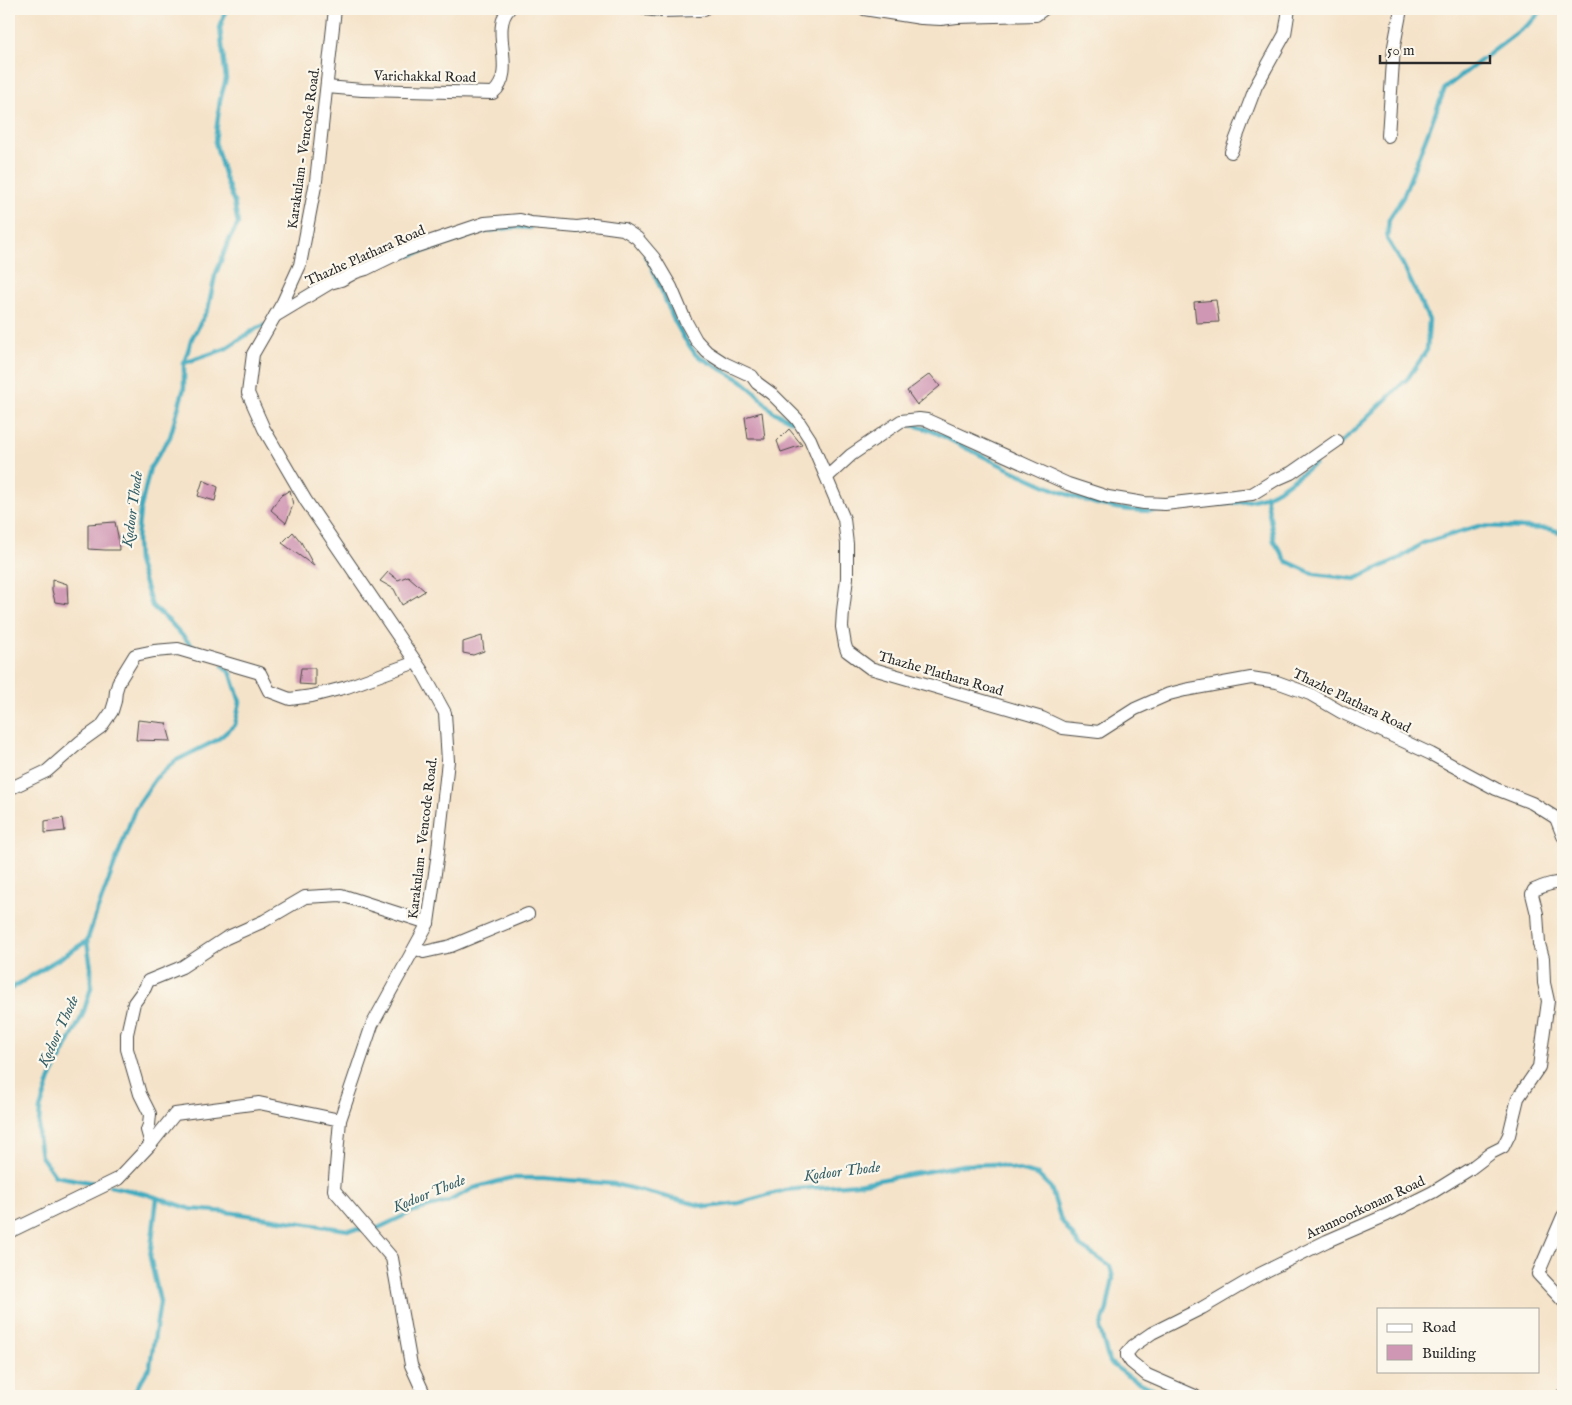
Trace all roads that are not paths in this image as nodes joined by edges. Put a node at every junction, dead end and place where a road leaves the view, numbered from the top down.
1 (335, 9) edge
2 (509, 9) edge
3 (645, 9) edge
4 (704, 9) edge
5 (864, 9) edge
6 (1044, 9) edge
7 (1289, 9) edge
8 (1401, 9) edge
9 (327, 87) junction
10 (1388, 136) dead end
11 (1231, 152) dead end
12 (275, 316) junction
13 (1337, 441) dead end
14 (826, 477) junction
15 (416, 662) junction
16 (9, 789) edge
17 (1560, 819) edge
18 (1563, 836) edge
19 (1563, 883) edge
20 (528, 914) dead end
21 (428, 923) junction
22 (415, 948) junction
23 (340, 1120) junction
24 (151, 1144) junction
25 (1563, 1216) edge
26 (9, 1232) edge
27 (1563, 1301) edge
28 (425, 1396) edge
29 (1195, 1396) edge

1 - 9 street, Karakulam - Vencode Road.
2 - 9 street, Varichakkal Road
3 - 4 street
5 - 6 street
7 - 11 street
8 - 10 street
9 - 12 street, Karakulam - Vencode Road.
12 - 14 street, Thazhe Plathara Road
12 - 15 street, Karakulam - Vencode Road.
13 - 14 street
14 - 17 street, Thazhe Plathara Road
15 - 16 street
15 - 21 street, Karakulam - Vencode Road.
17 - 18 street
19 - 29 street, Arannoorkonam Road
20 - 22 street
21 - 22 street, Karakulam - Vencode Road.
21 - 24 street
22 - 23 street, Karakulam - Vencode Road.
23 - 24 street
23 - 28 street, Karakulam - Vencode Road.
24 - 26 street
25 - 27 street

